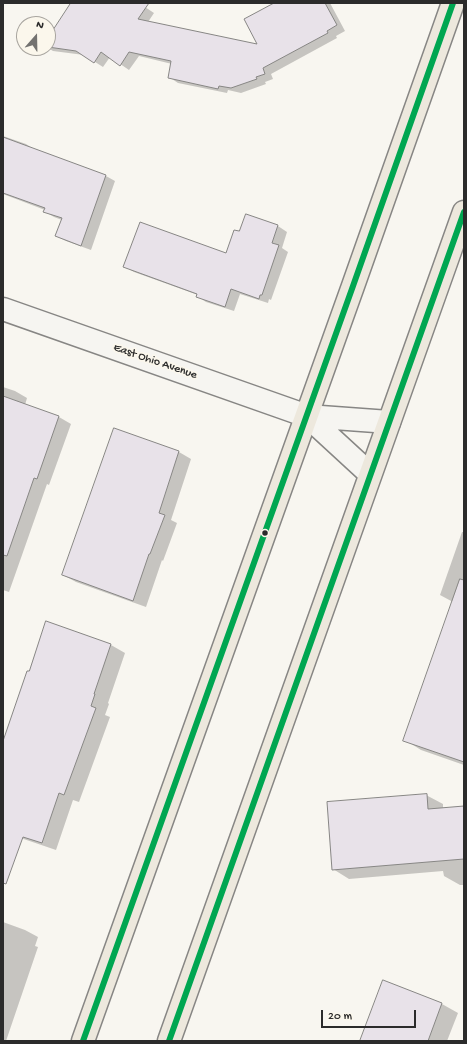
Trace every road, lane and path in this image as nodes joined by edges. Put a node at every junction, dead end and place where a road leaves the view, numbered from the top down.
1 (453, 3) edge
2 (464, 212) edge
3 (3, 309) edge
4 (307, 416) junction
5 (389, 422) junction
6 (370, 474) junction
7 (83, 1041) edge
8 (169, 1041) edge

1 - 4 main road
2 - 5 main road
3 - 4 street, East Ohio Avenue
4 - 5 street, East Ohio Avenue
4 - 6 street, East Ohio Avenue
4 - 7 main road
5 - 6 main road
6 - 8 main road

